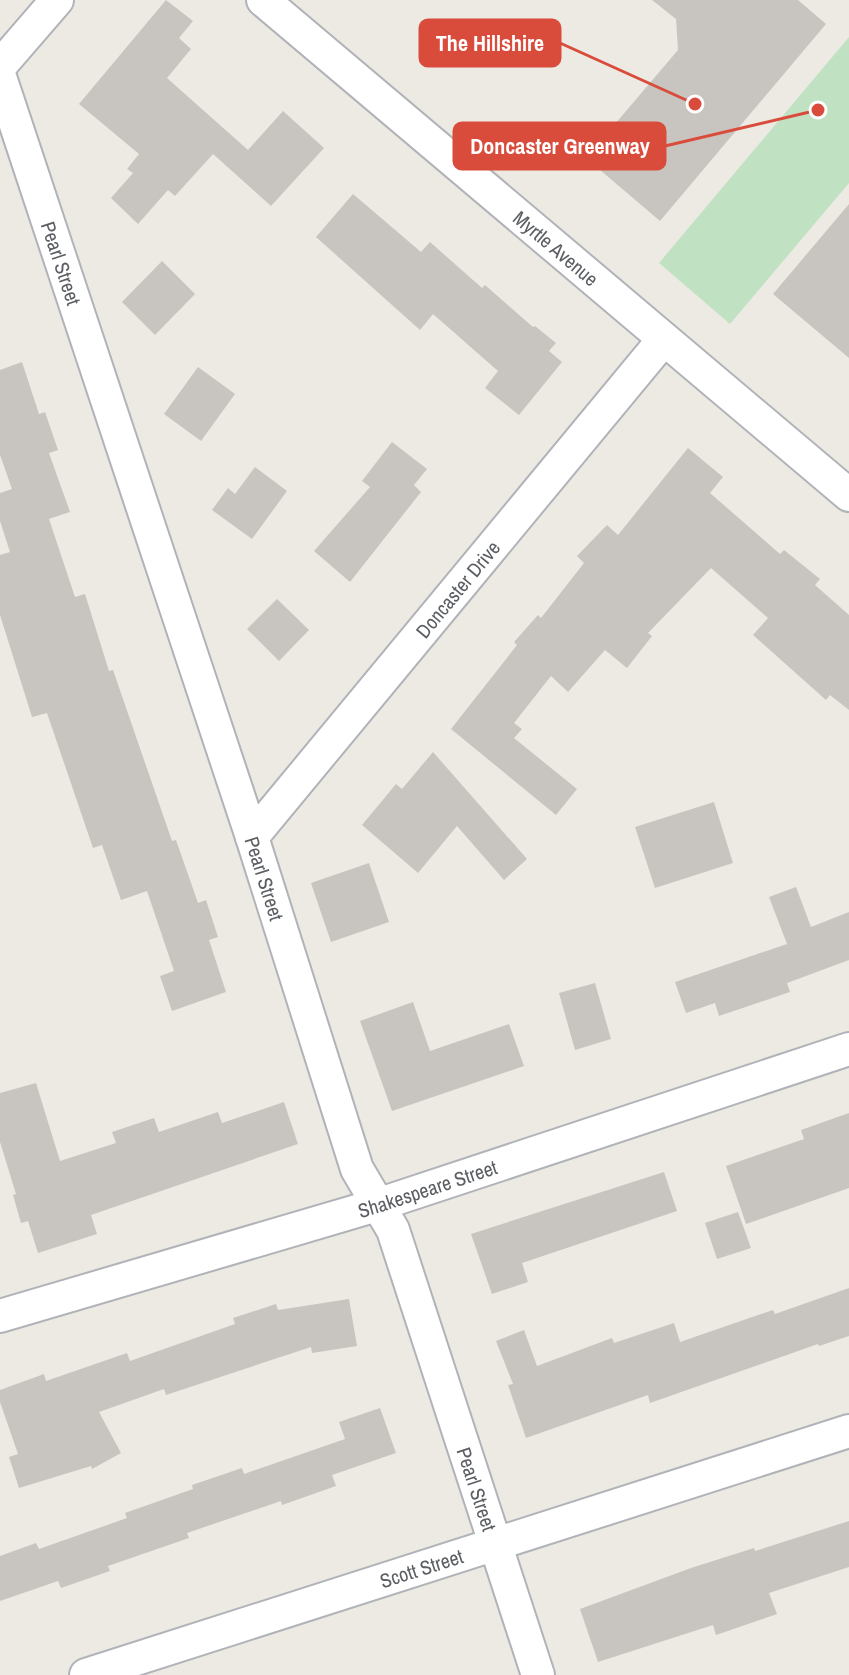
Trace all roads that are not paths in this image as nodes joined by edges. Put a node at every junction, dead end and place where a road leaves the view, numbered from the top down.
1 (57, 0) edge
2 (263, 0) edge
3 (0, 66) edge
4 (0, 77) edge
5 (664, 339) junction
6 (849, 495) edge
7 (252, 837) junction
8 (849, 1049) edge
9 (377, 1205) junction
10 (0, 1316) edge
11 (849, 1431) edge
12 (497, 1543) junction
13 (86, 1675) edge
14 (538, 1675) edge

1 - 3 street
2 - 5 street, Myrtle Avenue
4 - 7 street, Pearl Street
5 - 6 street, Myrtle Avenue
5 - 7 street, Doncaster Drive
7 - 9 street, Pearl Street
8 - 9 street, Shakespeare Street
9 - 10 street, Shakespeare Street
9 - 12 street, Pearl Street
11 - 12 street, Scott Street
12 - 13 street, Scott Street
12 - 14 street, Pearl Street

